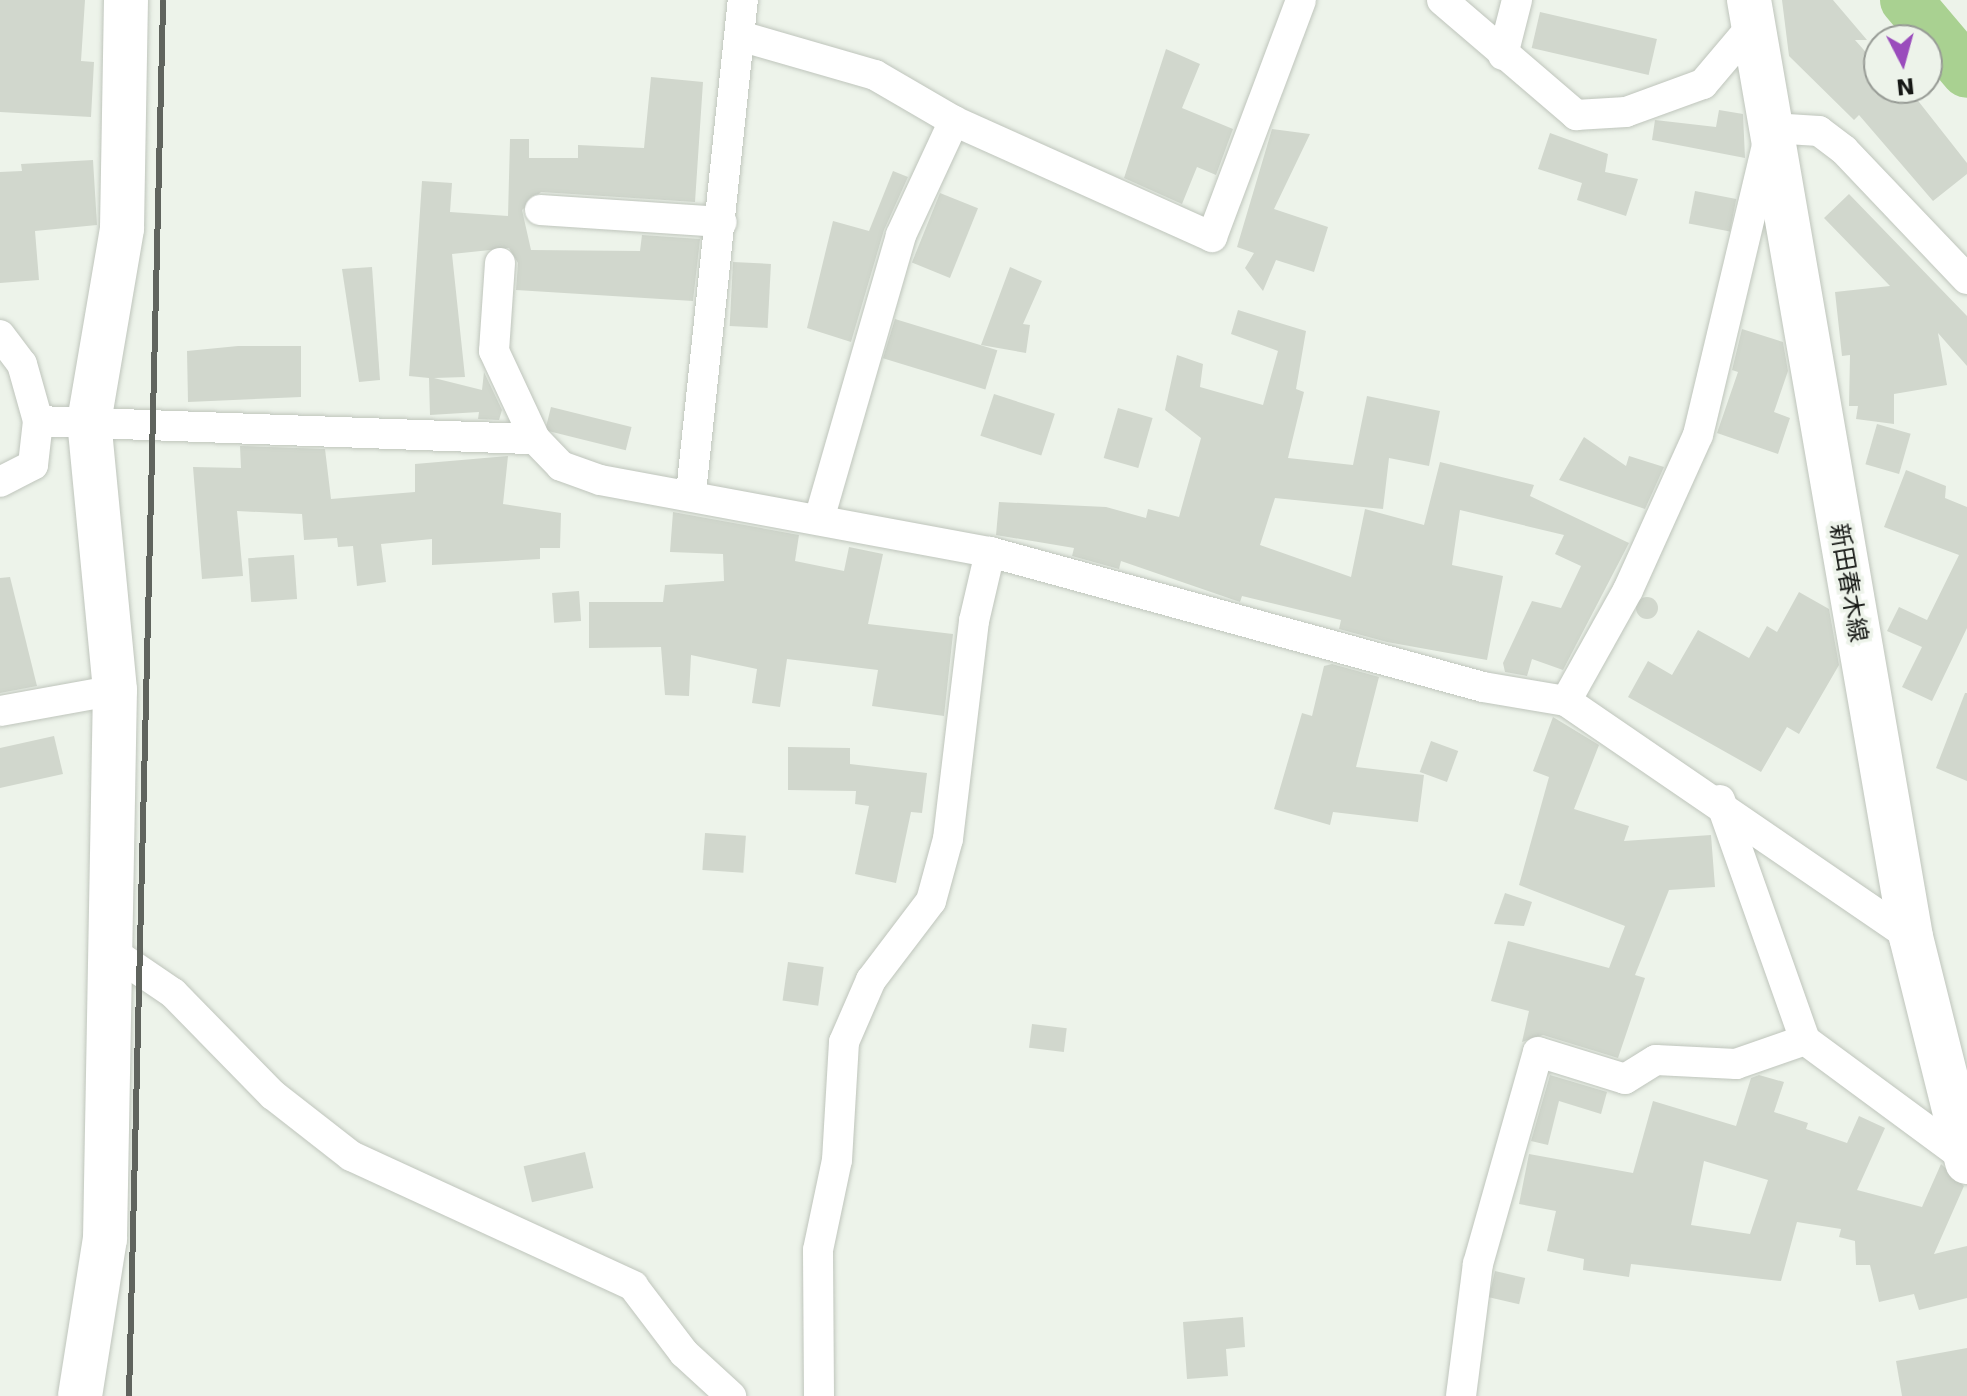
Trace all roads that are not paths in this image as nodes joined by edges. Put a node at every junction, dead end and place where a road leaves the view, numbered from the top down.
1 (126, 0) edge
2 (743, 0) edge
3 (1301, 0) edge
4 (1442, 0) edge
5 (1517, 0) edge
6 (1750, 13) edge
7 (740, 36) junction
8 (1503, 55) junction
9 (954, 121) junction
10 (1771, 128) junction
11 (540, 210) dead end
12 (722, 222) junction
13 (500, 263) dead end
14 (1967, 279) edge
15 (0, 335) edge
16 (38, 421) junction
17 (89, 422) junction
18 (535, 439) junction
19 (0, 482) edge
20 (691, 493) junction
21 (820, 516) junction
22 (990, 552) junction
23 (115, 690) junction
24 (1566, 701) junction
25 (0, 711) edge
26 (1720, 800) junction
27 (1911, 937) junction
28 (111, 951) junction
29 (1805, 1040) junction
30 (1966, 1160) edge
31 (80, 1396) edge
32 (731, 1396) edge
33 (819, 1396) edge
34 (1461, 1396) edge

1 - 17 street
2 - 7 street
3 - 9 street
4 - 8 street
5 - 8 street
6 - 8 street
6 - 10 street, 新田春木線
7 - 9 street
7 - 12 street
9 - 21 street
10 - 14 street
10 - 24 street
10 - 27 street, 新田春木線
11 - 12 street
12 - 20 street
13 - 18 street
15 - 16 street
16 - 17 street
16 - 19 street
17 - 18 street
17 - 23 street
18 - 20 street
20 - 21 street
21 - 22 street
22 - 24 street
22 - 33 street
23 - 25 street
23 - 28 street
24 - 26 street
26 - 27 street
26 - 29 street
27 - 30 street, 新田春木線
28 - 31 street
28 - 32 street
29 - 30 street
29 - 34 street

